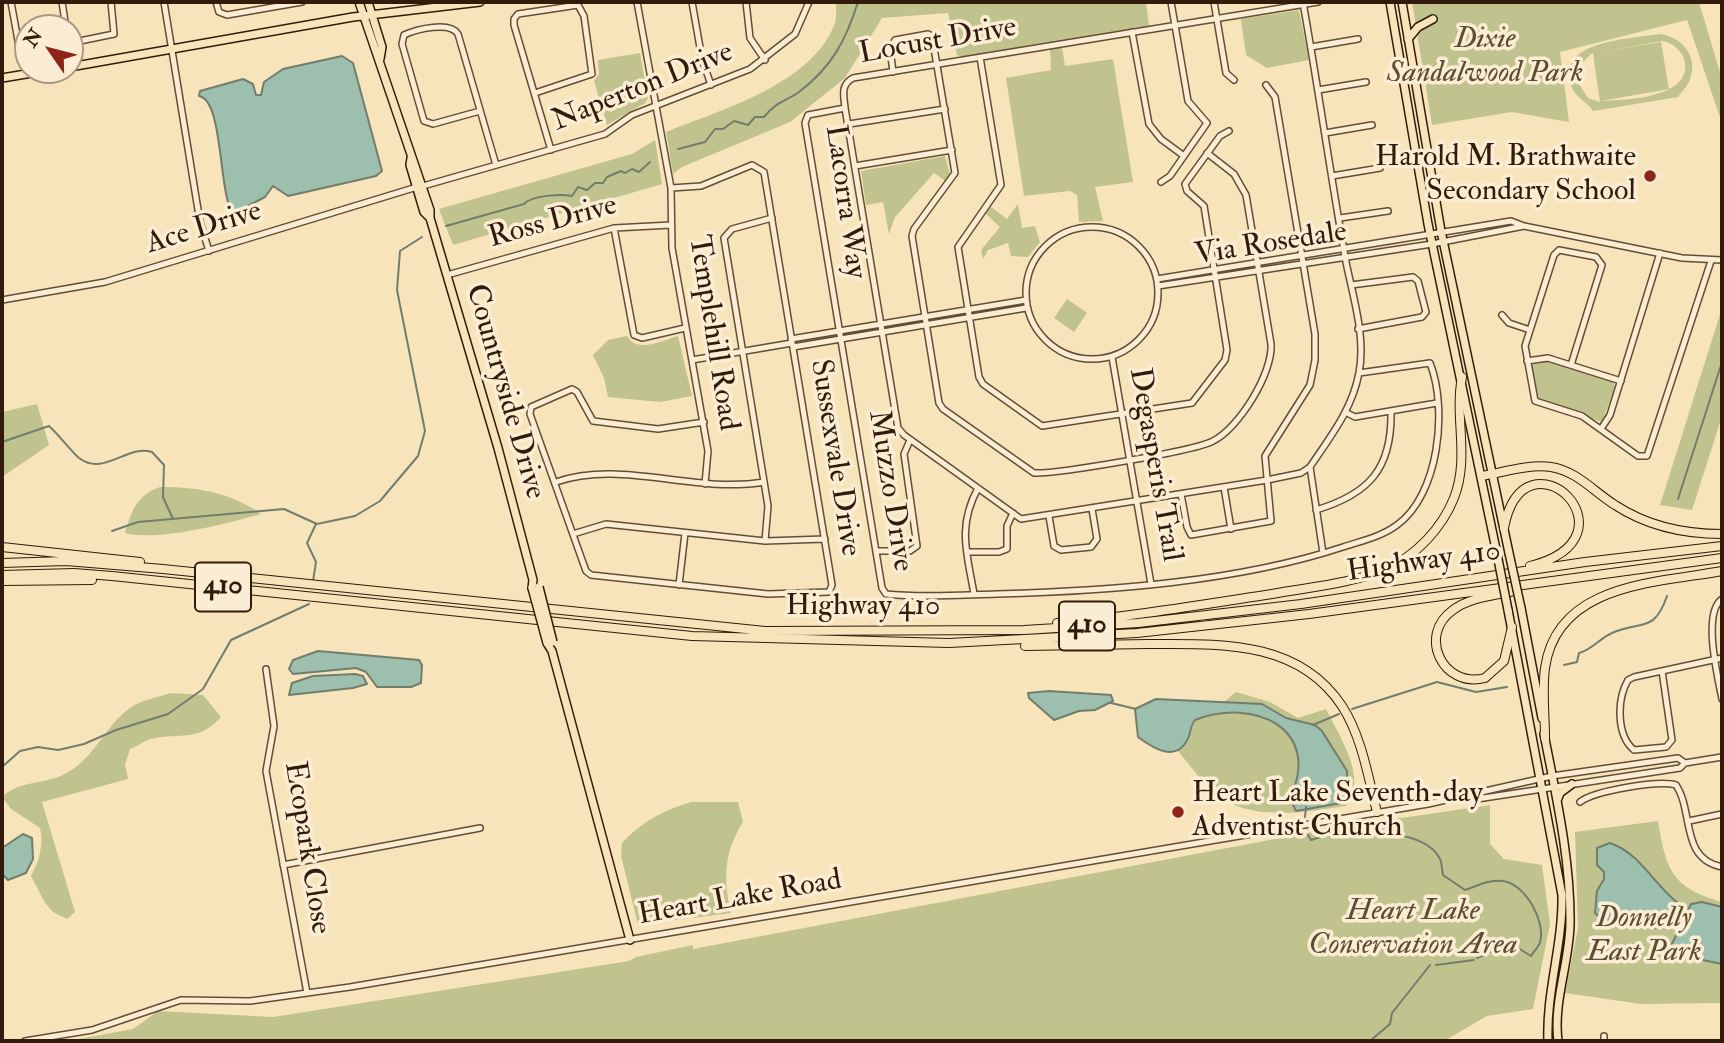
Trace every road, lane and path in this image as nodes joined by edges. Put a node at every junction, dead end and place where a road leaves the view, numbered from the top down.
1 (111, 2) edge
2 (164, 2) edge
3 (216, 2) edge
4 (302, 2) edge
5 (359, 2) edge
6 (368, 2) edge
7 (456, 2) edge
8 (480, 2) edge
9 (637, 2) edge
10 (692, 2) edge
11 (746, 2) edge
12 (809, 2) edge
13 (1171, 2) edge
14 (1214, 2) edge
15 (1318, 2) edge
16 (1390, 2) edge
17 (1402, 2) edge
18 (1304, 3) edge
19 (364, 16) junction
20 (373, 16) junction
21 (1217, 18) junction
22 (1433, 19) dead end
23 (1395, 23) junction
24 (1405, 23) junction
25 (1175, 25) junction
26 (1132, 32) junction
27 (1358, 39) dead end
28 (1408, 39) junction
29 (84, 40) edge
30 (1311, 47) junction
31 (172, 49) junction
32 (980, 57) junction
33 (380, 59) junction
34 (765, 60) junction
35 (84, 64) edge
36 (937, 64) junction
37 (893, 72) junction
38 (1234, 80) dead end
39 (1366, 82) dead end
40 (711, 85) junction
41 (1266, 85) dead end
42 (1318, 90) junction
43 (535, 93) junction
44 (655, 106) junction
45 (845, 108) junction
46 (945, 109) junction
47 (480, 111) junction
48 (849, 124) junction
49 (1372, 125) dead end
50 (1229, 131) dead end
51 (1325, 133) junction
52 (551, 150) junction
53 (952, 150) junction
54 (1208, 153) junction
55 (1184, 156) junction
56 (496, 165) junction
57 (855, 166) junction
58 (1380, 168) dead end
59 (1332, 176) junction
60 (1161, 182) dead end
61 (420, 187) junction
62 (671, 188) junction
63 (1388, 211) dead end
64 (772, 218) junction
65 (1340, 218) junction
66 (671, 225) junction
67 (1524, 226) junction
68 (614, 228) junction
69 (1441, 231) junction
70 (1430, 233) junction
71 (1443, 242) junction
72 (1432, 244) junction
73 (1344, 247) junction
74 (209, 251) junction
75 (1660, 253) junction
76 (1345, 256) junction
77 (1302, 258) junction
78 (1722, 260) edge
79 (1711, 261) junction
80 (1257, 262) junction
81 (1258, 269) junction
82 (1215, 273) junction
83 (447, 275) junction
84 (1157, 279) junction
85 (1351, 285) junction
86 (1158, 286) junction
87 (2, 300) edge
88 (1026, 300) junction
89 (1027, 308) junction
90 (968, 310) junction
91 (1502, 315) dead end
92 (925, 317) junction
93 (969, 317) junction
94 (881, 324) junction
95 (927, 324) junction
96 (685, 328) junction
97 (1358, 329) junction
98 (1530, 330) junction
99 (839, 331) junction
100 (883, 332) junction
101 (840, 338) junction
102 (792, 343) junction
103 (743, 351) junction
104 (1112, 357) junction
105 (692, 359) junction
106 (1527, 361) junction
107 (1571, 365) junction
108 (1359, 373) junction
109 (1462, 377) junction
110 (1621, 381) junction
111 (1437, 403) junction
112 (1391, 412) junction
113 (1347, 413) junction
114 (1121, 415) junction
115 (704, 422) junction
116 (1601, 429) junction
117 (910, 440) junction
118 (1129, 458) junction
119 (1310, 467) junction
120 (1493, 474) junction
121 (1482, 477) junction
122 (1267, 480) junction
123 (556, 482) junction
124 (764, 482) junction
125 (705, 484) junction
126 (1224, 487) junction
127 (978, 488) junction
128 (1181, 494) junction
129 (1137, 501) junction
130 (1092, 509) junction
131 (1316, 510) junction
132 (1013, 513) junction
133 (1049, 516) junction
134 (1504, 528) junction
135 (1231, 529) junction
136 (685, 533) junction
137 (573, 534) junction
138 (1722, 534) edge
139 (825, 539) junction
140 (765, 541) junction
141 (1722, 546) edge
142 (2, 547) edge
143 (876, 551) junction
144 (967, 552) junction
145 (1323, 553) junction
146 (1722, 558) edge
147 (2, 563) edge
148 (163, 569) junction
149 (1722, 571) edge
150 (2, 575) edge
151 (112, 576) junction
152 (1478, 580) junction
153 (2, 581) edge
154 (678, 584) junction
155 (1151, 584) junction
156 (1531, 584) junction
157 (974, 594) junction
158 (1722, 599) edge
159 (1512, 627) junction
160 (1024, 631) junction
161 (998, 642) junction
162 (1719, 659) edge
163 (266, 669) dead end
164 (1662, 671) junction
165 (1722, 699) edge
166 (1545, 738) junction
167 (1722, 757) edge
168 (1685, 763) junction
169 (1552, 776) junction
170 (1541, 779) junction
171 (1572, 784) junction
172 (1554, 786) junction
173 (1542, 788) junction
174 (1465, 797) junction
175 (1557, 801) junction
176 (1580, 803) dead end
177 (1377, 813) junction
178 (1722, 814) edge
179 (1689, 821) junction
180 (480, 828) dead end
181 (1552, 842) junction
182 (1563, 848) junction
183 (283, 865) junction
184 (1722, 867) edge
185 (630, 940) junction
186 (307, 993) junction
187 (24, 1041) edge
188 (1548, 1041) edge
189 (1558, 1041) edge

1 - 29 street
2 - 31 street
3 - 4 street
5 - 19 main road, Countryside Drive
6 - 20 main road, Countryside Drive
7 - 8 main road
7 - 20 main road
9 - 44 street
10 - 40 street
11 - 34 street
12 - 34 street, Naperton Drive
13 - 25 street
14 - 21 street
15 - 18 street, Locust Drive
16 - 23 main road
17 - 24 main road
18 - 21 street, Locust Drive
18 - 30 street
19 - 20 main road
19 - 31 main road
19 - 33 main road, Countryside Drive
20 - 33 main road, Countryside Drive
21 - 25 street, Locust Drive
21 - 38 street
22 - 28 main road
23 - 24 main road
23 - 70 main road
24 - 28 main road
25 - 26 street, Locust Drive
25 - 55 street
26 - 32 street, Locust Drive
26 - 55 street
27 - 30 street
28 - 69 main road
30 - 42 street
31 - 35 main road
31 - 74 street
32 - 36 street, Locust Drive
32 - 90 street
33 - 61 main road, Countryside Drive
34 - 40 street, Naperton Drive
36 - 37 street, Locust Drive
36 - 37 street
36 - 46 street
37 - 45 street, Locust Drive
39 - 42 street
40 - 44 street, Naperton Drive
41 - 77 street
42 - 51 street
43 - 43 street
43 - 52 street
44 - 52 street, Naperton Drive
44 - 62 street, Templehill Road
45 - 48 street, Locust Drive
45 - 99 street, Lacorra Way
46 - 48 street
46 - 53 street
47 - 47 street
47 - 56 street
48 - 57 street, Locust Drive
49 - 51 street
50 - 54 street
51 - 59 street
52 - 56 street, Naperton Drive
53 - 57 street
53 - 92 street
54 - 80 street
54 - 82 street
55 - 60 street
56 - 61 street, Naperton Drive
57 - 94 street, Locust Drive
58 - 59 street
59 - 65 street
61 - 74 street, Ace Drive
61 - 83 main road, Countryside Drive
62 - 64 street, Sussexvale Drive
62 - 66 street, Templehill Road
63 - 65 street
64 - 102 street, Sussexvale Drive
64 - 103 street
65 - 73 street
66 - 68 street, Ross Drive
66 - 96 street, Templehill Road
67 - 69 street, Via Rosedale
67 - 71 street, Via Rosedale
67 - 75 street
68 - 83 street, Ross Drive
68 - 96 street
69 - 70 street, Via Rosedale
69 - 71 main road
70 - 72 main road
70 - 73 street, Via Rosedale
71 - 72 street, Via Rosedale
71 - 120 main road
72 - 76 street, Via Rosedale
72 - 109 main road
73 - 76 street
73 - 77 street, Via Rosedale
74 - 87 street, Ace Drive
75 - 79 street
75 - 110 street
76 - 77 street, Via Rosedale
76 - 85 street
77 - 80 street, Via Rosedale
77 - 81 street, Via Rosedale
77 - 122 street
78 - 79 street
79 - 116 street
80 - 81 street
80 - 82 street, Via Rosedale
81 - 82 street, Via Rosedale
81 - 118 street
82 - 84 street, Via Rosedale
82 - 86 street, Via Rosedale
82 - 114 street
83 - 185 main road, Countryside Drive, bridge
84 - 86 street, Via Rosedale
84 - 88 street, Via Rosedale
85 - 97 street
85 - 97 street
86 - 104 street, Via Rosedale
88 - 89 street, Via Rosedale
88 - 90 street
89 - 93 street
89 - 104 street, Via Rosedale
90 - 92 street
90 - 93 street
91 - 98 street
92 - 94 street
92 - 95 street
93 - 95 street
93 - 114 street
94 - 99 street
94 - 100 street, Locust Drive
95 - 100 street
95 - 118 street
96 - 105 street, Templehill Road
97 - 108 street
98 - 106 street
98 - 107 street
99 - 101 street, Muzzo Drive
99 - 102 street
100 - 101 street
100 - 117 street, Locust Drive
101 - 102 street
101 - 143 street, Muzzo Drive
102 - 103 street
102 - 139 street, Sussexvale Drive
103 - 105 street
103 - 124 street
104 - 114 street, Degasperis Trail
105 - 115 street, Templehill Road
106 - 107 street
106 - 116 street
107 - 110 street
108 - 111 street, Degasperis Trail
108 - 113 street
109 - 121 main road
109 - 160 highway
110 - 116 street
111 - 112 street
111 - 145 street, Degasperis Trail
112 - 113 street
112 - 131 street
113 - 119 street
114 - 118 street, Degasperis Trail
115 - 123 street, Sussexvale Drive
115 - 125 street, Templehill Road
117 - 127 street
117 - 143 street
118 - 129 street, Degasperis Trail
119 - 122 street
119 - 131 street
120 - 121 highway
120 - 134 main road
120 - 138 highway
121 - 159 main road, bridge
122 - 126 street
122 - 135 street
123 - 125 street
123 - 137 street, Sussexvale Drive
124 - 125 street
124 - 140 street
126 - 128 street
126 - 135 street
127 - 132 street
127 - 144 street
128 - 129 street
128 - 135 street
129 - 130 street
129 - 155 street, Degasperis Trail
130 - 133 street
130 - 133 street
131 - 145 street
132 - 133 street
132 - 144 street
134 - 152 highway
134 - 166 main road, bridge
136 - 137 street
136 - 140 street
136 - 154 street
137 - 154 street, Sussexvale Drive
139 - 140 street
139 - 154 street, Sussexvale Drive
141 - 152 highway, Highway 410 / 410
142 - 148 highway
143 - 157 street, Muzzo Drive
144 - 157 street
145 - 155 street, Degasperis Trail
146 - 156 highway, Highway 410 / 410
147 - 148 highway, Highway 410 / 410
148 - 160 highway, Highway 410 / 410
149 - 166 highway
150 - 151 highway, Highway 410 / 410
151 - 153 highway
151 - 161 highway, Highway 410 / 410
152 - 160 highway, Highway 410 / 410
155 - 157 street, Muzzo Drive
156 - 159 highway
156 - 161 highway, Highway 410 / 410
158 - 162 street
159 - 170 main road
161 - 177 highway
162 - 164 street
162 - 165 street
163 - 183 street, Ecopark Close
164 - 164 street
166 - 169 main road
167 - 168 street, Heart Lake Road
168 - 169 street, Heart Lake Road
168 - 171 street, Heart Lake Road
169 - 170 street, Heart Lake Road
169 - 172 main road
170 - 173 main road
170 - 174 street, Heart Lake Road
171 - 172 street, Heart Lake Road
171 - 175 main road
172 - 173 street, Heart Lake Road
172 - 175 main road
173 - 174 street, Heart Lake Road
173 - 181 main road
174 - 177 street, Heart Lake Road
175 - 182 main road
176 - 179 street
177 - 185 street, Heart Lake Road
178 - 179 street
179 - 184 street
180 - 183 street
181 - 182 main road
181 - 188 main road
182 - 189 main road
183 - 186 street, Ecopark Close
185 - 186 street, Heart Lake Road
186 - 187 street, Heart Lake Road

